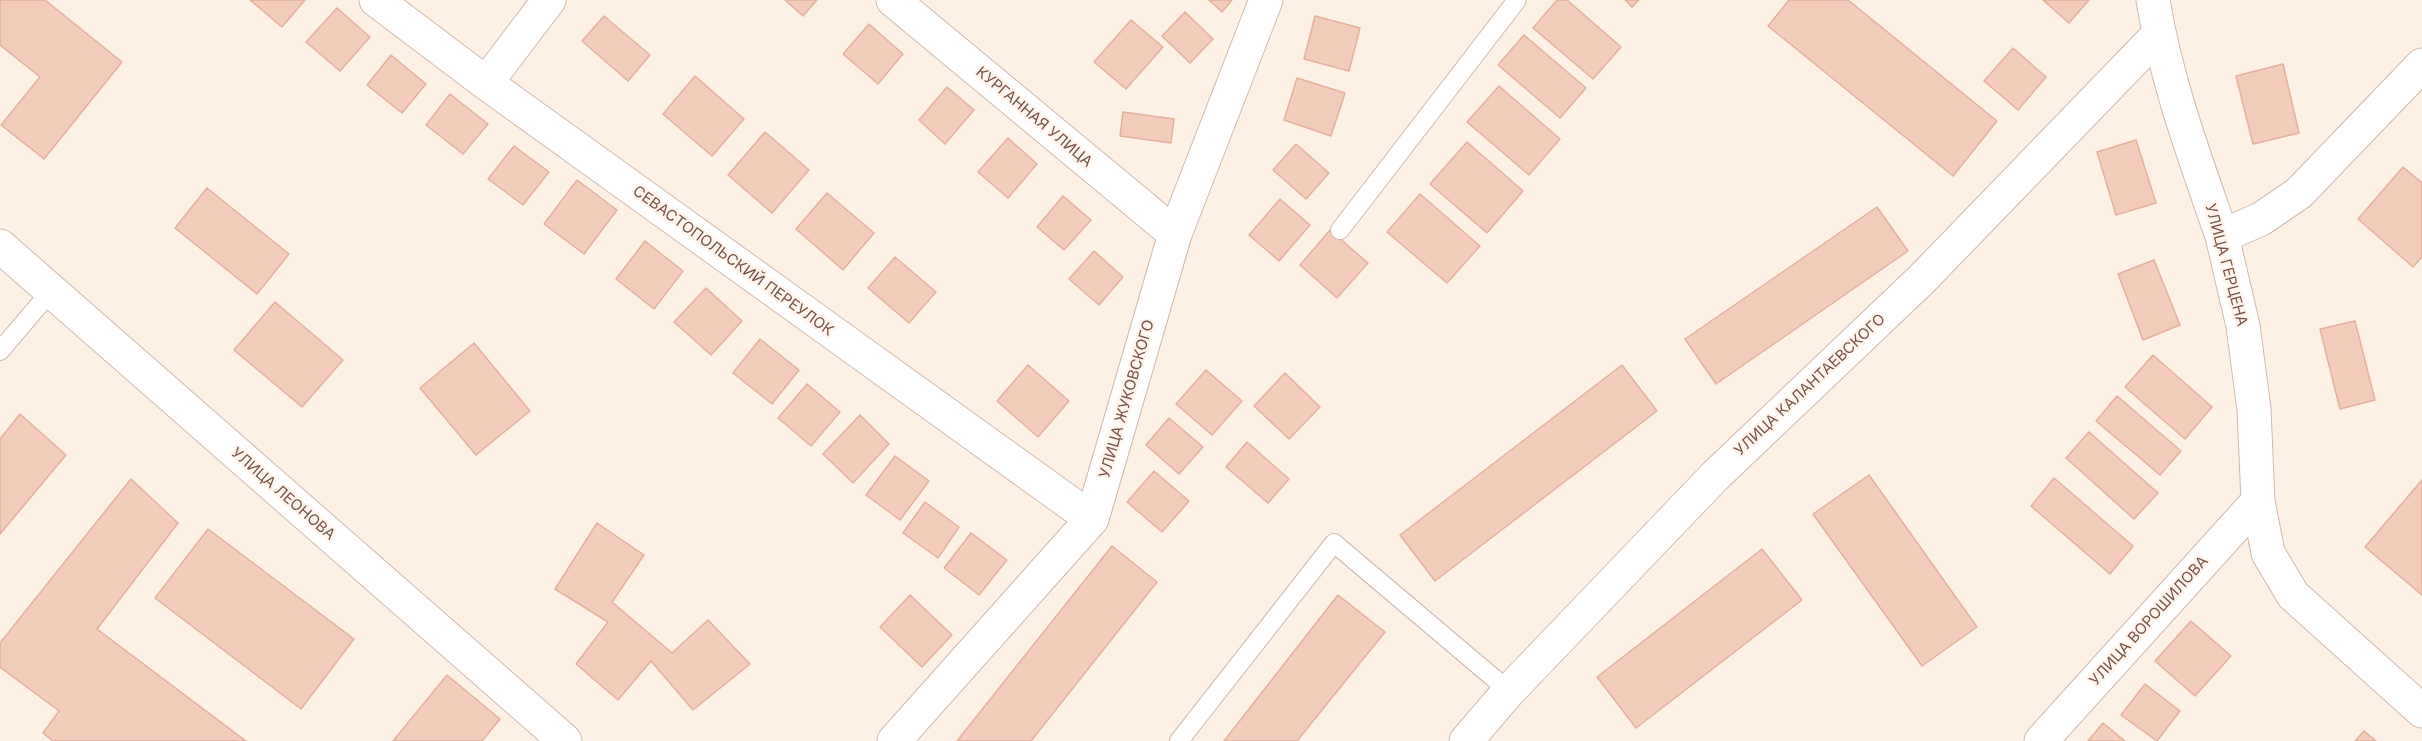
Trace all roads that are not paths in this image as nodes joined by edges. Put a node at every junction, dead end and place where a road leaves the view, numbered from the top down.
1 (376, 0) edge
2 (549, 0) edge
3 (893, 0) edge
4 (1266, 0) edge
5 (1517, 0) edge
6 (2153, 0) edge
7 (2159, 34) junction
8 (2422, 65) edge
9 (486, 83) junction
10 (1340, 230) dead end
11 (1175, 234) junction
12 (2222, 236) junction
13 (0, 246) edge
14 (51, 291) junction
15 (0, 351) edge
16 (2258, 501) junction
17 (1092, 519) junction
18 (1509, 691) junction
19 (2422, 711) edge
20 (565, 741) edge
21 (894, 741) edge
22 (1179, 741) edge
23 (1466, 741) edge
24 (2041, 741) edge

1 - 9 street, СЕВАСТОПОЛЬСКИЙ ПЕРЕУЛОК
2 - 9 street
3 - 11 street, КУРГАННАЯ УЛИЦА
4 - 11 street, УЛИЦА ЖУКОВСКОГО
5 - 10 lane
6 - 7 street, УЛИЦА ГЕРЦЕНА
7 - 12 street, УЛИЦА ГЕРЦЕНА
7 - 18 street, УЛИЦА КАЛАНТАЕВСКОГО
8 - 12 street
9 - 17 street, СЕВАСТОПОЛЬСКИЙ ПЕРЕУЛОК
11 - 17 street, УЛИЦА ЖУКОВСКОГО
12 - 16 street, УЛИЦА ГЕРЦЕНА
13 - 14 street, УЛИЦА ЛЕОНОВА
14 - 15 lane
14 - 20 street, УЛИЦА ЛЕОНОВА
16 - 19 street, УЛИЦА ГЕРЦЕНА
16 - 24 street, УЛИЦА ВОРОШИЛОВА
17 - 21 street, УЛИЦА ЖУКОВСКОГО
18 - 22 lane
18 - 23 street, УЛИЦА КАЛАНТАЕВСКОГО

